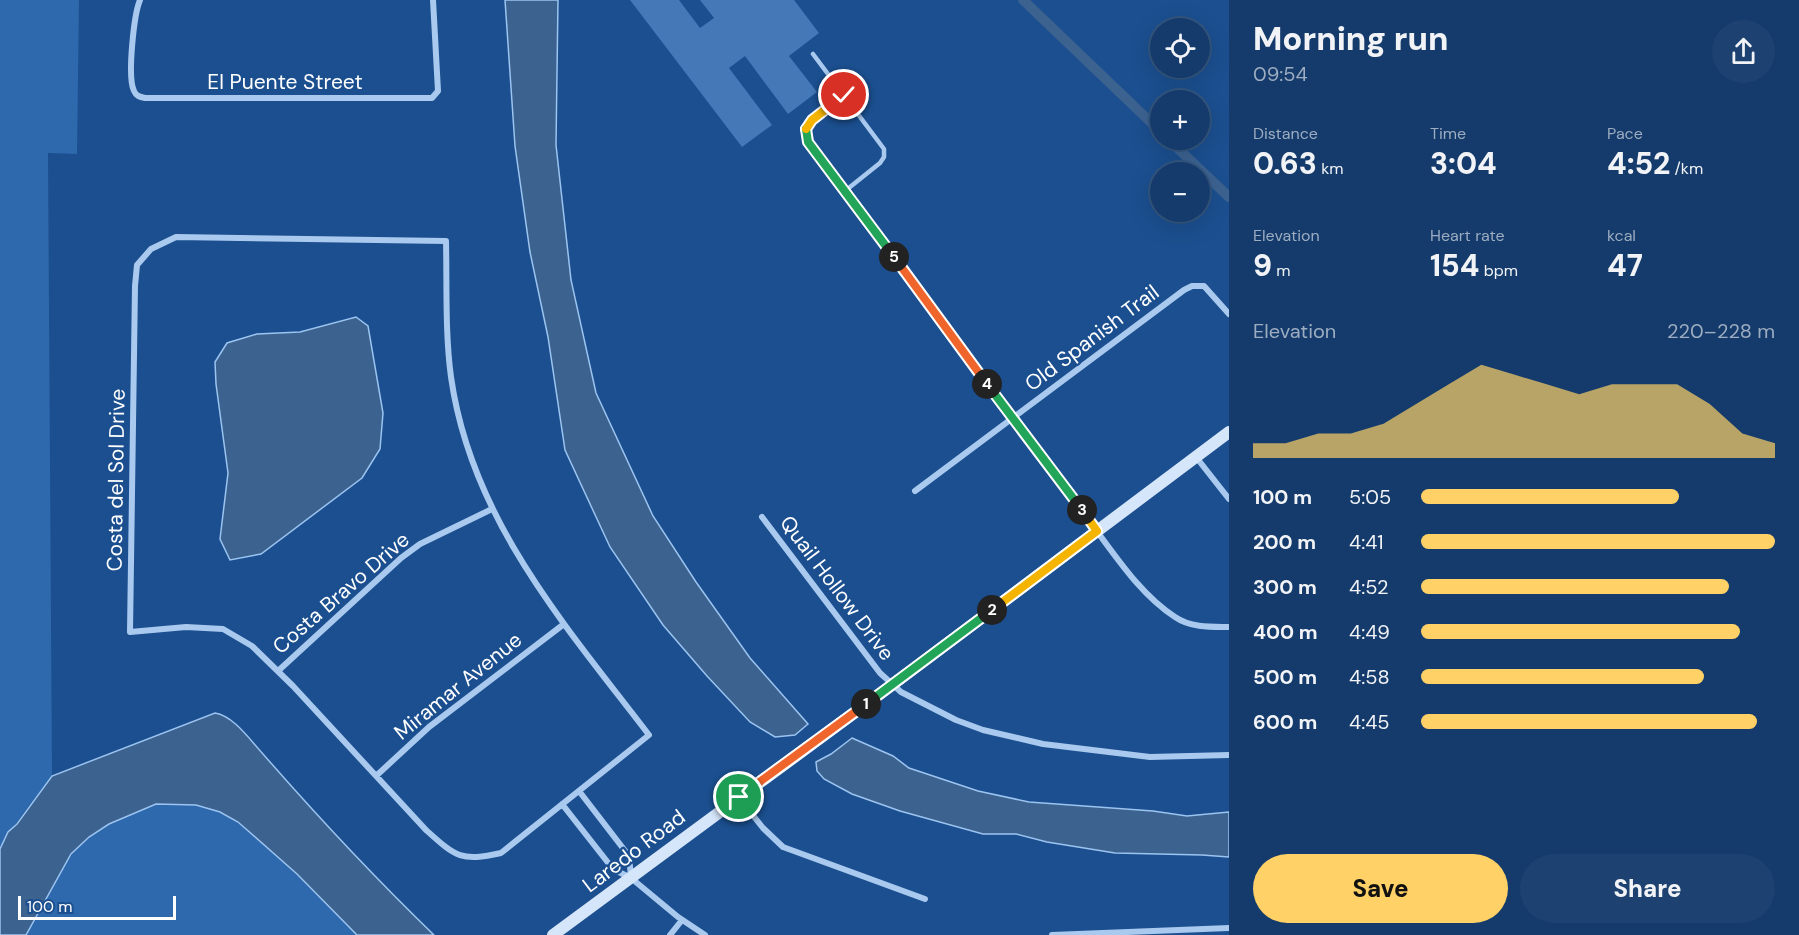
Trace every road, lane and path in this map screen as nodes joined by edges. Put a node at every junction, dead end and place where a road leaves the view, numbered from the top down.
1 (140, 0) edge
2 (433, 0) edge
3 (813, 54) dead end
4 (844, 95) junction
5 (845, 191) junction
6 (1229, 314) edge
7 (974, 367) joint
8 (1012, 417) junction
9 (1229, 432) edge
10 (1196, 456) junction
11 (915, 491) dead end
12 (1229, 499) edge
13 (492, 509) junction
14 (762, 517) dead end
15 (1097, 531) junction
16 (564, 624) junction
17 (1229, 627) edge
18 (278, 671) junction
19 (892, 685) junction
20 (1229, 755) edge
21 (376, 776) junction
22 (579, 791) junction
23 (739, 797) junction
24 (562, 804) junction
25 (631, 878) junction
26 (925, 899) dead end
27 (682, 920) junction
28 (1229, 928) edge
29 (553, 935) edge
30 (670, 935) edge
31 (705, 935) edge
32 (1052, 935) edge

1 - 2 street, El Puente Street
3 - 4 lane
4 - 5 lane
4 - 5 lane
5 - 7 lane
6 - 8 street, Old Spanish Trail
7 - 8 street
8 - 11 street, Old Spanish Trail
8 - 15 street
9 - 10 street, Laredo Road
10 - 12 street
10 - 15 street, Laredo Road
13 - 16 street, Costa del Sol Drive
13 - 18 street, Costa Bravo Drive
13 - 18 street, Costa del Sol Drive
14 - 19 street, Quail Hollow Drive
15 - 17 street
15 - 19 street, Laredo Road
16 - 21 street, Miramar Avenue
16 - 22 street, Costa del Sol Drive
18 - 21 street, Costa del Sol Drive
19 - 20 street, Quail Hollow Drive
19 - 23 street, Laredo Road
21 - 24 street, Costa del Sol Drive
22 - 24 street, Costa del Sol Drive
22 - 25 street
23 - 25 street, Laredo Road
23 - 26 street
24 - 25 street
25 - 27 street
25 - 29 street, Laredo Road
27 - 30 street
27 - 31 street
28 - 32 street

